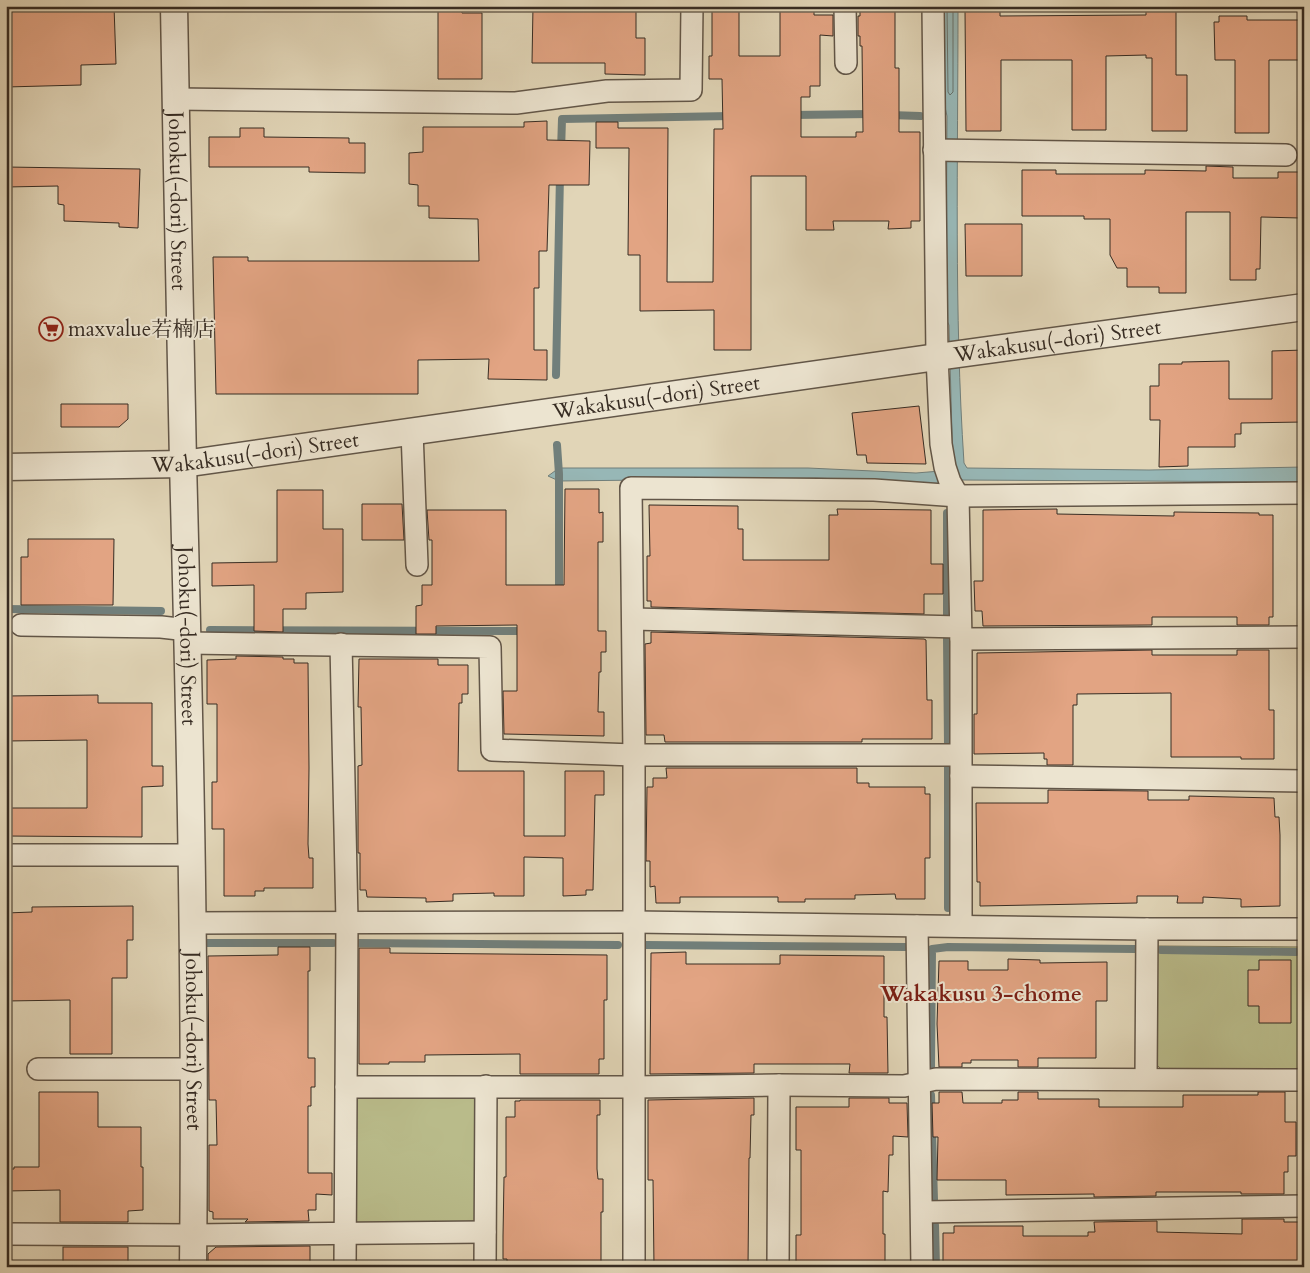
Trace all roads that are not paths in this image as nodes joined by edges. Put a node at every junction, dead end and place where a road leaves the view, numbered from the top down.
1 (174, 6) edge
2 (692, 6) edge
3 (845, 6) edge
4 (933, 6) edge
5 (846, 62) dead end
6 (176, 100) junction
7 (934, 150) junction
8 (1286, 155) dead end
9 (1304, 307) edge
10 (937, 357) junction
11 (412, 432) junction
12 (183, 464) junction
13 (6, 467) edge
14 (951, 482) junction
15 (1304, 492) edge
16 (417, 565) dead end
17 (633, 619) junction
18 (21, 625) dead end
19 (960, 633) junction
20 (188, 637) junction
21 (1304, 637) edge
22 (341, 644) junction
23 (634, 755) junction
24 (960, 766) junction
25 (1304, 781) edge
26 (6, 855) edge
27 (191, 855) junction
28 (347, 922) junction
29 (634, 922) junction
30 (192, 923) junction
31 (917, 926) junction
32 (961, 926) junction
33 (1147, 929) junction
34 (1304, 929) edge
35 (38, 1069) dead end
36 (193, 1069) junction
37 (1304, 1078) edge
38 (1146, 1079) junction
39 (920, 1083) junction
40 (779, 1085) junction
41 (486, 1086) junction
42 (346, 1087) junction
43 (634, 1087) junction
44 (1304, 1206) edge
45 (922, 1212) junction
46 (345, 1232) junction
47 (485, 1232) junction
48 (6, 1234) edge
49 (193, 1235) junction
50 (193, 1267) edge
51 (345, 1267) edge
52 (486, 1267) edge
53 (634, 1267) edge
54 (778, 1267) edge
55 (922, 1267) edge

1 - 6 street, Johoku(-dori) Street
2 - 6 street
3 - 5 street
4 - 7 street
6 - 12 street, Johoku(-dori) Street
7 - 8 street
7 - 10 street
9 - 10 street, Wakakusu(-dori) Street
10 - 11 street, Wakakusu(-dori) Street
10 - 14 street
11 - 12 street, Wakakusu(-dori) Street
11 - 16 street
12 - 13 street, Wakakusu(-dori) Street
12 - 20 street, Johoku(-dori) Street
14 - 15 street
14 - 17 street
14 - 19 street
17 - 19 street
17 - 23 street
18 - 20 street
19 - 21 street
19 - 24 street
20 - 22 street
20 - 27 street, Johoku(-dori) Street
22 - 23 street
22 - 28 street
23 - 24 street
23 - 29 street
24 - 25 street
24 - 32 street
26 - 27 street
27 - 30 street, Johoku(-dori) Street
28 - 29 street
28 - 30 street
28 - 42 street
29 - 31 street
29 - 43 street
30 - 36 street, Johoku(-dori) Street
31 - 32 street
31 - 39 street
32 - 33 street
33 - 34 street
33 - 38 street
35 - 36 street
36 - 49 street, Johoku(-dori) Street
37 - 38 street
38 - 39 street
39 - 40 street
39 - 45 street
40 - 43 street
40 - 54 street
41 - 42 street
41 - 43 street
41 - 47 street
42 - 46 street
43 - 53 street
44 - 45 street
45 - 55 street
46 - 47 street
46 - 49 street
46 - 51 street
47 - 52 street
48 - 49 street
49 - 50 street, Johoku(-dori) Street

